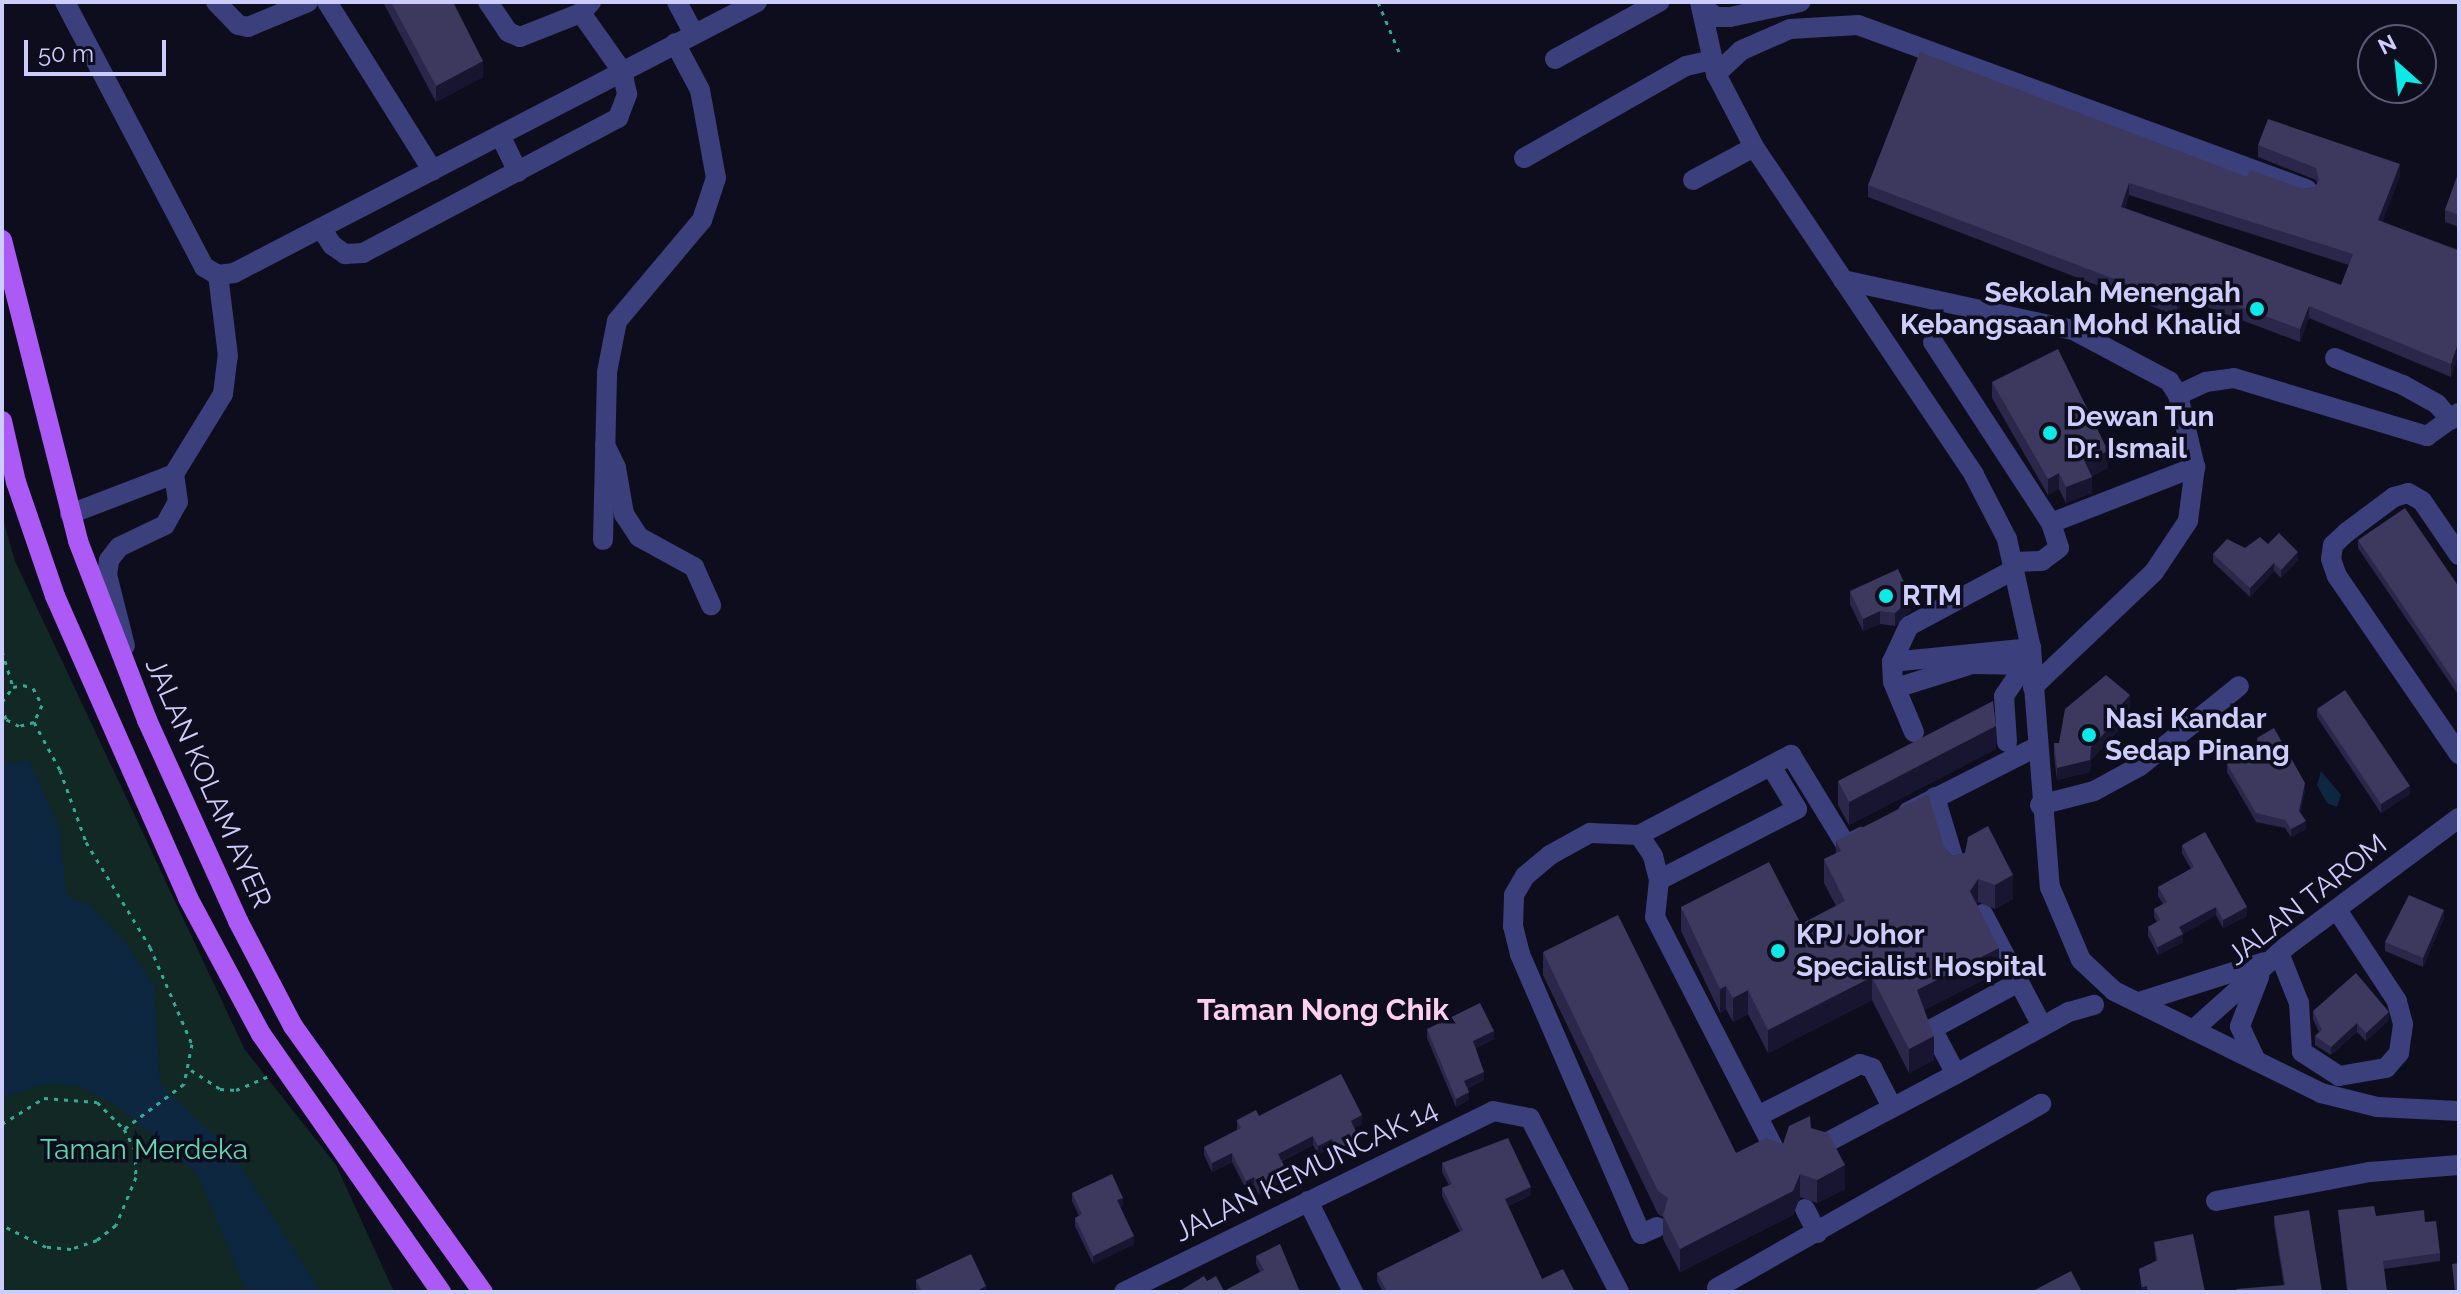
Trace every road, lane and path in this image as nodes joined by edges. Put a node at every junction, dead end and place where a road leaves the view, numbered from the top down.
1 (65, 2) edge
2 (216, 2) edge
3 (308, 2) edge
4 (327, 2) edge
5 (488, 2) edge
6 (677, 2) edge
7 (757, 2) edge
8 (1378, 2) edge
9 (1659, 2) edge
10 (1800, 2) edge
11 (1700, 4) edge
12 (586, 8) edge
13 (694, 34) junction
14 (675, 43) junction
15 (1399, 52) dead end
16 (1555, 59) dead end
17 (1715, 67) junction
18 (622, 71) junction
19 (500, 135) junction
20 (1754, 147) junction
21 (1524, 158) dead end
22 (433, 171) junction
23 (518, 172) junction
24 (1693, 180) dead end
25 (2307, 189) edge
26 (321, 228) junction
27 (2, 240) edge
28 (218, 275) junction
29 (1843, 280) junction
30 (1933, 342) dead end
31 (2335, 358) dead end
32 (2178, 395) junction
33 (2455, 416) edge
34 (2, 421) edge
35 (603, 441) junction
36 (2, 463) edge
37 (2195, 467) junction
38 (174, 474) junction
39 (16, 482) junction
40 (70, 514) junction
41 (2051, 523) junction
42 (603, 540) dead end
43 (2459, 555) edge
44 (2014, 566) junction
45 (711, 605) dead end
46 (2, 651) edge
47 (1892, 662) junction
48 (127, 667) junction
49 (2029, 670) junction
50 (2239, 686) dead end
51 (13, 687) junction
52 (1898, 692) junction
53 (2, 709) edge
54 (34, 722) junction
55 (1914, 732) dead end
56 (2007, 742) dead end
57 (2036, 747) junction
58 (2459, 754) edge
59 (1771, 766) junction
60 (1935, 797) junction
61 (2040, 805) junction
62 (2459, 818) edge
63 (1639, 835) junction
64 (1956, 867) edge
65 (1659, 880) junction
66 (2337, 910) junction
67 (1983, 914) edge
68 (2274, 957) junction
69 (2017, 983) junction
70 (2114, 991) junction
71 (2139, 1002) junction
72 (2094, 1005) junction
73 (2042, 1026) junction
74 (2193, 1030) junction
75 (2008, 1047) junction
76 (2256, 1061) junction
77 (190, 1070) junction
78 (1956, 1074) junction
79 (260, 1081) dead end
80 (2041, 1104) dead end
81 (1891, 1105) junction
82 (2459, 1111) edge
83 (1758, 1116) junction
84 (2, 1124) edge
85 (124, 1129) junction
86 (1822, 1145) edge
87 (1778, 1156) edge
88 (2459, 1165) edge
89 (1308, 1201) junction
90 (2216, 1201) dead end
91 (1805, 1209) dead end
92 (2, 1225) edge
93 (1657, 1227) dead end
94 (1817, 1233) junction
95 (415, 1255) junction
96 (1717, 1288) dead end
97 (430, 1292) edge
98 (441, 1292) edge
99 (483, 1292) edge
100 (1124, 1292) edge
101 (1353, 1292) edge
102 (1619, 1292) edge

1 - 28 street
2 - 3 street
4 - 22 street
5 - 12 street
6 - 13 street
7 - 13 street
8 - 15 path
9 - 16 street
10 - 11 street
11 - 17 street
12 - 18 street
13 - 14 street
14 - 18 street
14 - 35 street
17 - 20 street
17 - 21 street
17 - 25 street
18 - 19 street
18 - 23 street
19 - 22 street
19 - 23 street
20 - 24 street
20 - 29 street
22 - 26 street
23 - 26 street
26 - 28 street
27 - 40 main road, JALAN KOLAM AYER
28 - 38 street
29 - 32 street
29 - 44 street
30 - 41 street
31 - 33 street
32 - 33 street
32 - 37 street
34 - 39 main road
35 - 42 street
35 - 45 street
36 - 39 street
37 - 41 street
37 - 49 street
38 - 40 street
38 - 48 street
39 - 95 main road
40 - 48 main road, JALAN KOLAM AYER
41 - 44 street
43 - 58 street
44 - 47 street
44 - 49 street
46 - 51 path
47 - 49 street
47 - 52 street
48 - 99 main road, JALAN KOLAM AYER
49 - 52 street
49 - 56 street
49 - 57 street
50 - 61 street
51 - 53 path
51 - 54 path
52 - 55 street
53 - 54 path
54 - 77 path
57 - 60 street
57 - 61 street
59 - 60 street
59 - 63 street
59 - 65 street
60 - 64 street
61 - 70 street
62 - 66 street, JALAN TAROM
63 - 65 street
63 - 93 street
65 - 83 street
66 - 68 street, JALAN TAROM
66 - 68 street
67 - 69 street
68 - 71 street
68 - 74 street, JALAN TAROM
68 - 76 street
69 - 73 street
69 - 78 street
70 - 71 street
70 - 72 street
71 - 74 street
72 - 73 street
72 - 75 street
73 - 75 street
74 - 76 street
75 - 78 street
76 - 82 street
77 - 79 path
77 - 85 path
78 - 81 street
80 - 94 street
81 - 83 street
81 - 86 street
83 - 87 street
84 - 85 path
85 - 92 path
88 - 90 street
89 - 100 street, JALAN KEMUNCAK 14
89 - 101 street
89 - 102 street, JALAN KEMUNCAK 14
91 - 94 street
94 - 96 street
95 - 97 main road
95 - 98 main road

